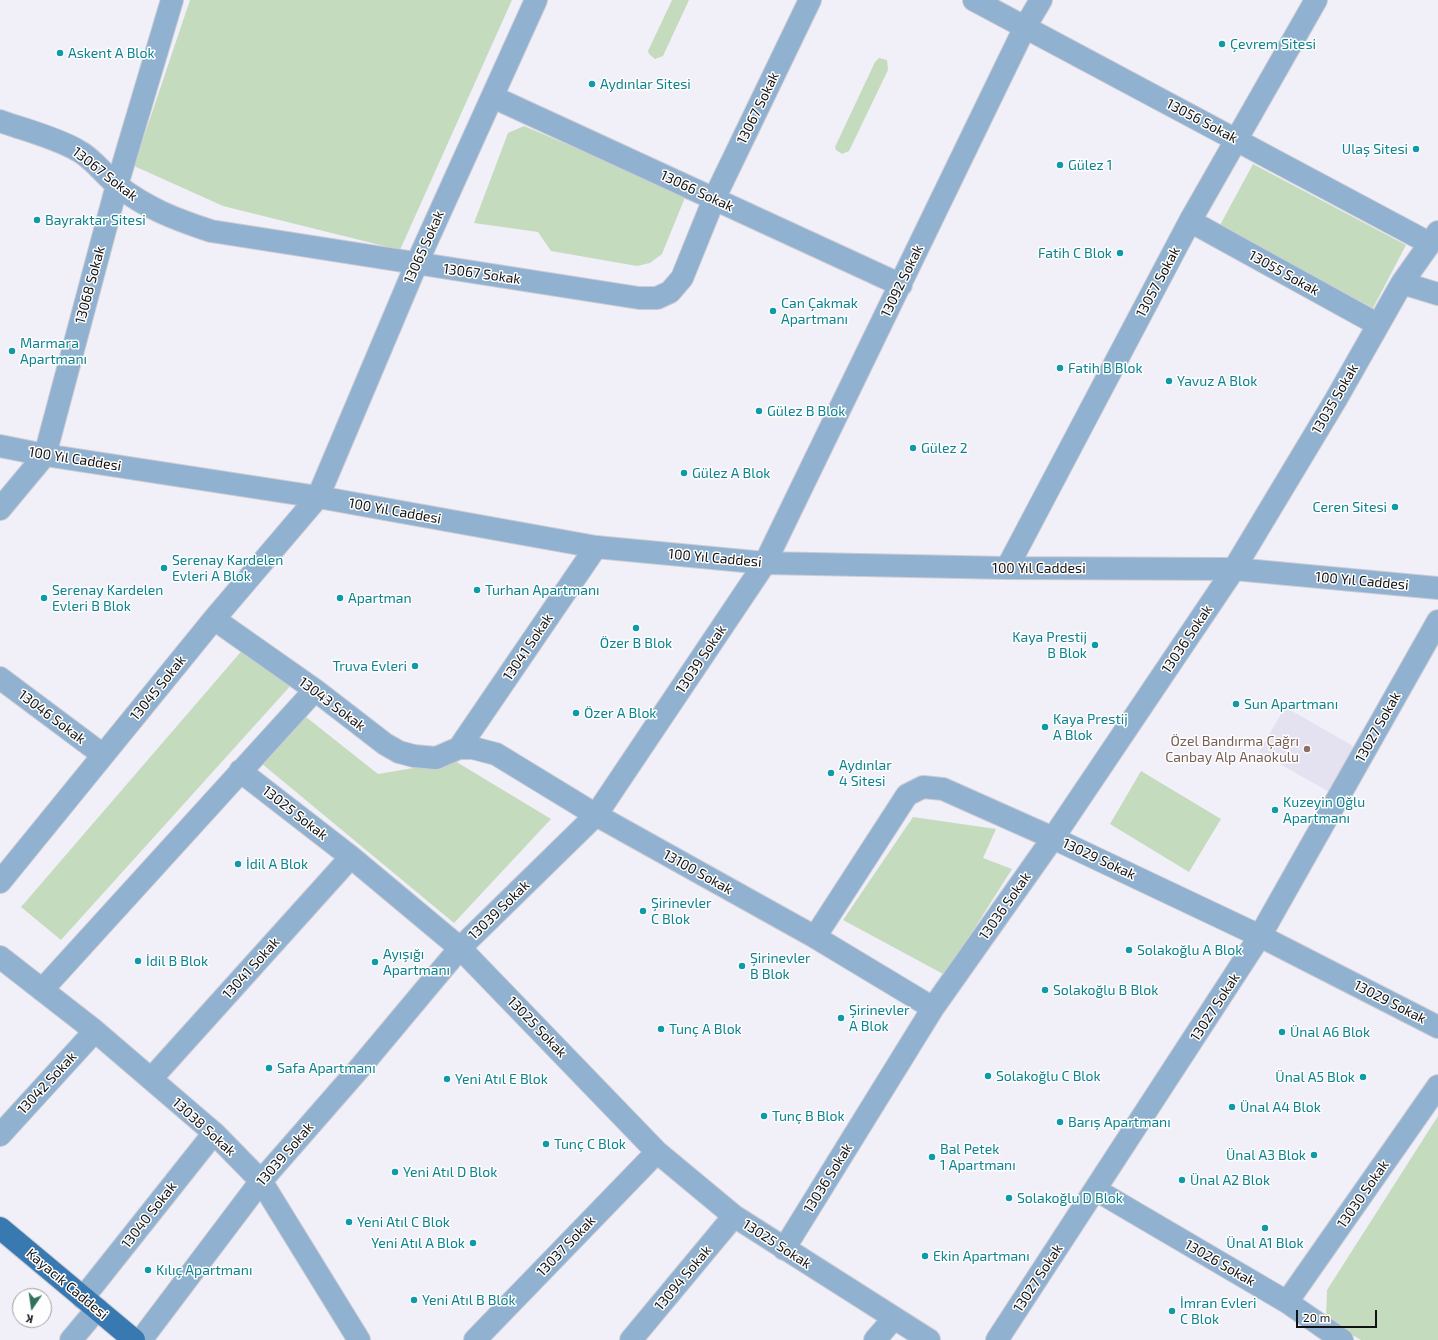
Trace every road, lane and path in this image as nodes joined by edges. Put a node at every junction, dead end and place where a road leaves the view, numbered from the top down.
1 (172, 0) edge
2 (536, 0) edge
3 (810, 0) edge
4 (974, 0) edge
5 (1041, 0) edge
6 (1316, 0) edge
7 (1025, 27) junction
8 (493, 97) junction
9 (0, 122) edge
10 (1237, 139) junction
11 (117, 185) junction
12 (714, 199) junction
13 (1190, 221) junction
14 (1433, 237) edge
15 (416, 265) junction
16 (1402, 283) junction
17 (900, 285) junction
18 (1438, 294) edge
19 (1377, 324) junction
20 (0, 446) edge
21 (45, 455) junction
22 (318, 497) junction
23 (0, 509) edge
24 (596, 547) junction
25 (765, 563) junction
26 (1007, 568) junction
27 (1234, 569) junction
28 (1438, 588) edge
29 (214, 618) junction
30 (1438, 621) edge
31 (0, 678) edge
32 (315, 690) junction
33 (460, 748) junction
34 (103, 755) junction
35 (240, 771) junction
36 (596, 815) junction
37 (1053, 838) junction
38 (350, 857) junction
39 (0, 882) edge
40 (1260, 936) junction
41 (815, 937) junction
42 (460, 948) junction
43 (0, 957) edge
44 (42, 990) junction
45 (933, 1008) junction
46 (1438, 1027) edge
47 (95, 1031) junction
48 (151, 1079) junction
49 (1438, 1086) edge
50 (214, 1133) junction
51 (0, 1135) edge
52 (657, 1152) junction
53 (261, 1181) junction
54 (1096, 1190) junction
55 (734, 1216) junction
56 (0, 1228) edge
57 (784, 1249) junction
58 (1287, 1302) junction
59 (90, 1303) junction
60 (894, 1318) junction
61 (71, 1340) edge
62 (134, 1340) edge
63 (141, 1340) edge
64 (359, 1340) edge
65 (474, 1340) edge
66 (631, 1340) edge
67 (875, 1340) edge
68 (929, 1340) edge
69 (997, 1340) edge
70 (1341, 1340) edge

1 - 11 street, 13068 Sokak
2 - 8 street, 13065 Sokak
3 - 12 street, 13067 Sokak
4 - 7 street, 13056 Sokak
5 - 7 street, 13092 Sokak
6 - 10 street, 13057 Sokak
7 - 10 street, 13056 Sokak
7 - 17 street, 13092 Sokak
8 - 12 street, 13066 Sokak
8 - 15 street, 13065 Sokak
9 - 11 street, 13067 Sokak
10 - 13 street, 13057 Sokak
10 - 14 street, 13056 Sokak
11 - 15 street, 13067 Sokak
11 - 21 street, 13068 Sokak
12 - 15 street, 13067 Sokak
12 - 17 street, 13066 Sokak
13 - 19 street, 13055 Sokak
13 - 26 street, 13057 Sokak
14 - 16 street, 13035 Sokak
15 - 22 street, 13065 Sokak
16 - 18 street
16 - 19 street, 13035 Sokak
17 - 25 street, 13092 Sokak
19 - 27 street, 13035 Sokak
20 - 21 street, 100 Yıl Caddesi
21 - 22 street, 100 Yıl Caddesi
21 - 23 street
22 - 24 street, 100 Yıl Caddesi
22 - 29 street, 13045 Sokak
24 - 25 street, 100 Yıl Caddesi
24 - 33 street, 13041 Sokak
25 - 26 street, 100 Yıl Caddesi
25 - 36 street, 13039 Sokak
26 - 27 street, 100 Yıl Caddesi
27 - 28 street, 100 Yıl Caddesi
27 - 37 street, 13036 Sokak
29 - 32 street, 13043 Sokak
29 - 34 street, 13045 Sokak
30 - 40 street, 13027 Sokak
31 - 34 street, 13046 Sokak
32 - 33 street, 13043 Sokak
32 - 35 street
33 - 36 street, 13100 Sokak
34 - 39 street, 13045 Sokak
35 - 38 street, 13025 Sokak
35 - 44 street
36 - 41 street, 13100 Sokak
36 - 42 street, 13039 Sokak
37 - 40 street, 13029 Sokak
37 - 41 street, 13029 Sokak
37 - 45 street, 13036 Sokak
38 - 42 street, 13025 Sokak
38 - 48 street, 13041 Sokak
40 - 46 street, 13029 Sokak
40 - 54 street, 13027 Sokak
41 - 45 street, 13100 Sokak
42 - 52 street, 13025 Sokak
42 - 53 street, 13039 Sokak
43 - 44 street, 13038 Sokak
44 - 47 street, 13038 Sokak
45 - 57 street, 13036 Sokak
47 - 48 street, 13038 Sokak
47 - 51 street, 13042 Sokak
48 - 50 street, 13038 Sokak
49 - 58 street, 13030 Sokak
50 - 53 street, 13038 Sokak
50 - 59 street, 13040 Sokak
52 - 55 street, 13025 Sokak
52 - 65 street, 13037 Sokak
53 - 63 street, 13039 Sokak
53 - 64 street, 13038 Sokak
54 - 58 street, 13026 Sokak
54 - 69 street, 13027 Sokak
55 - 57 street, 13025 Sokak
55 - 66 street, 13094 Sokak
56 - 59 main road, Kayacık Caddesi
57 - 60 street, 13025 Sokak
58 - 70 street, 13026 Sokak
59 - 61 street, 13040 Sokak
59 - 62 main road, Kayacık Caddesi
60 - 67 street
60 - 68 street, 13025 Sokak

